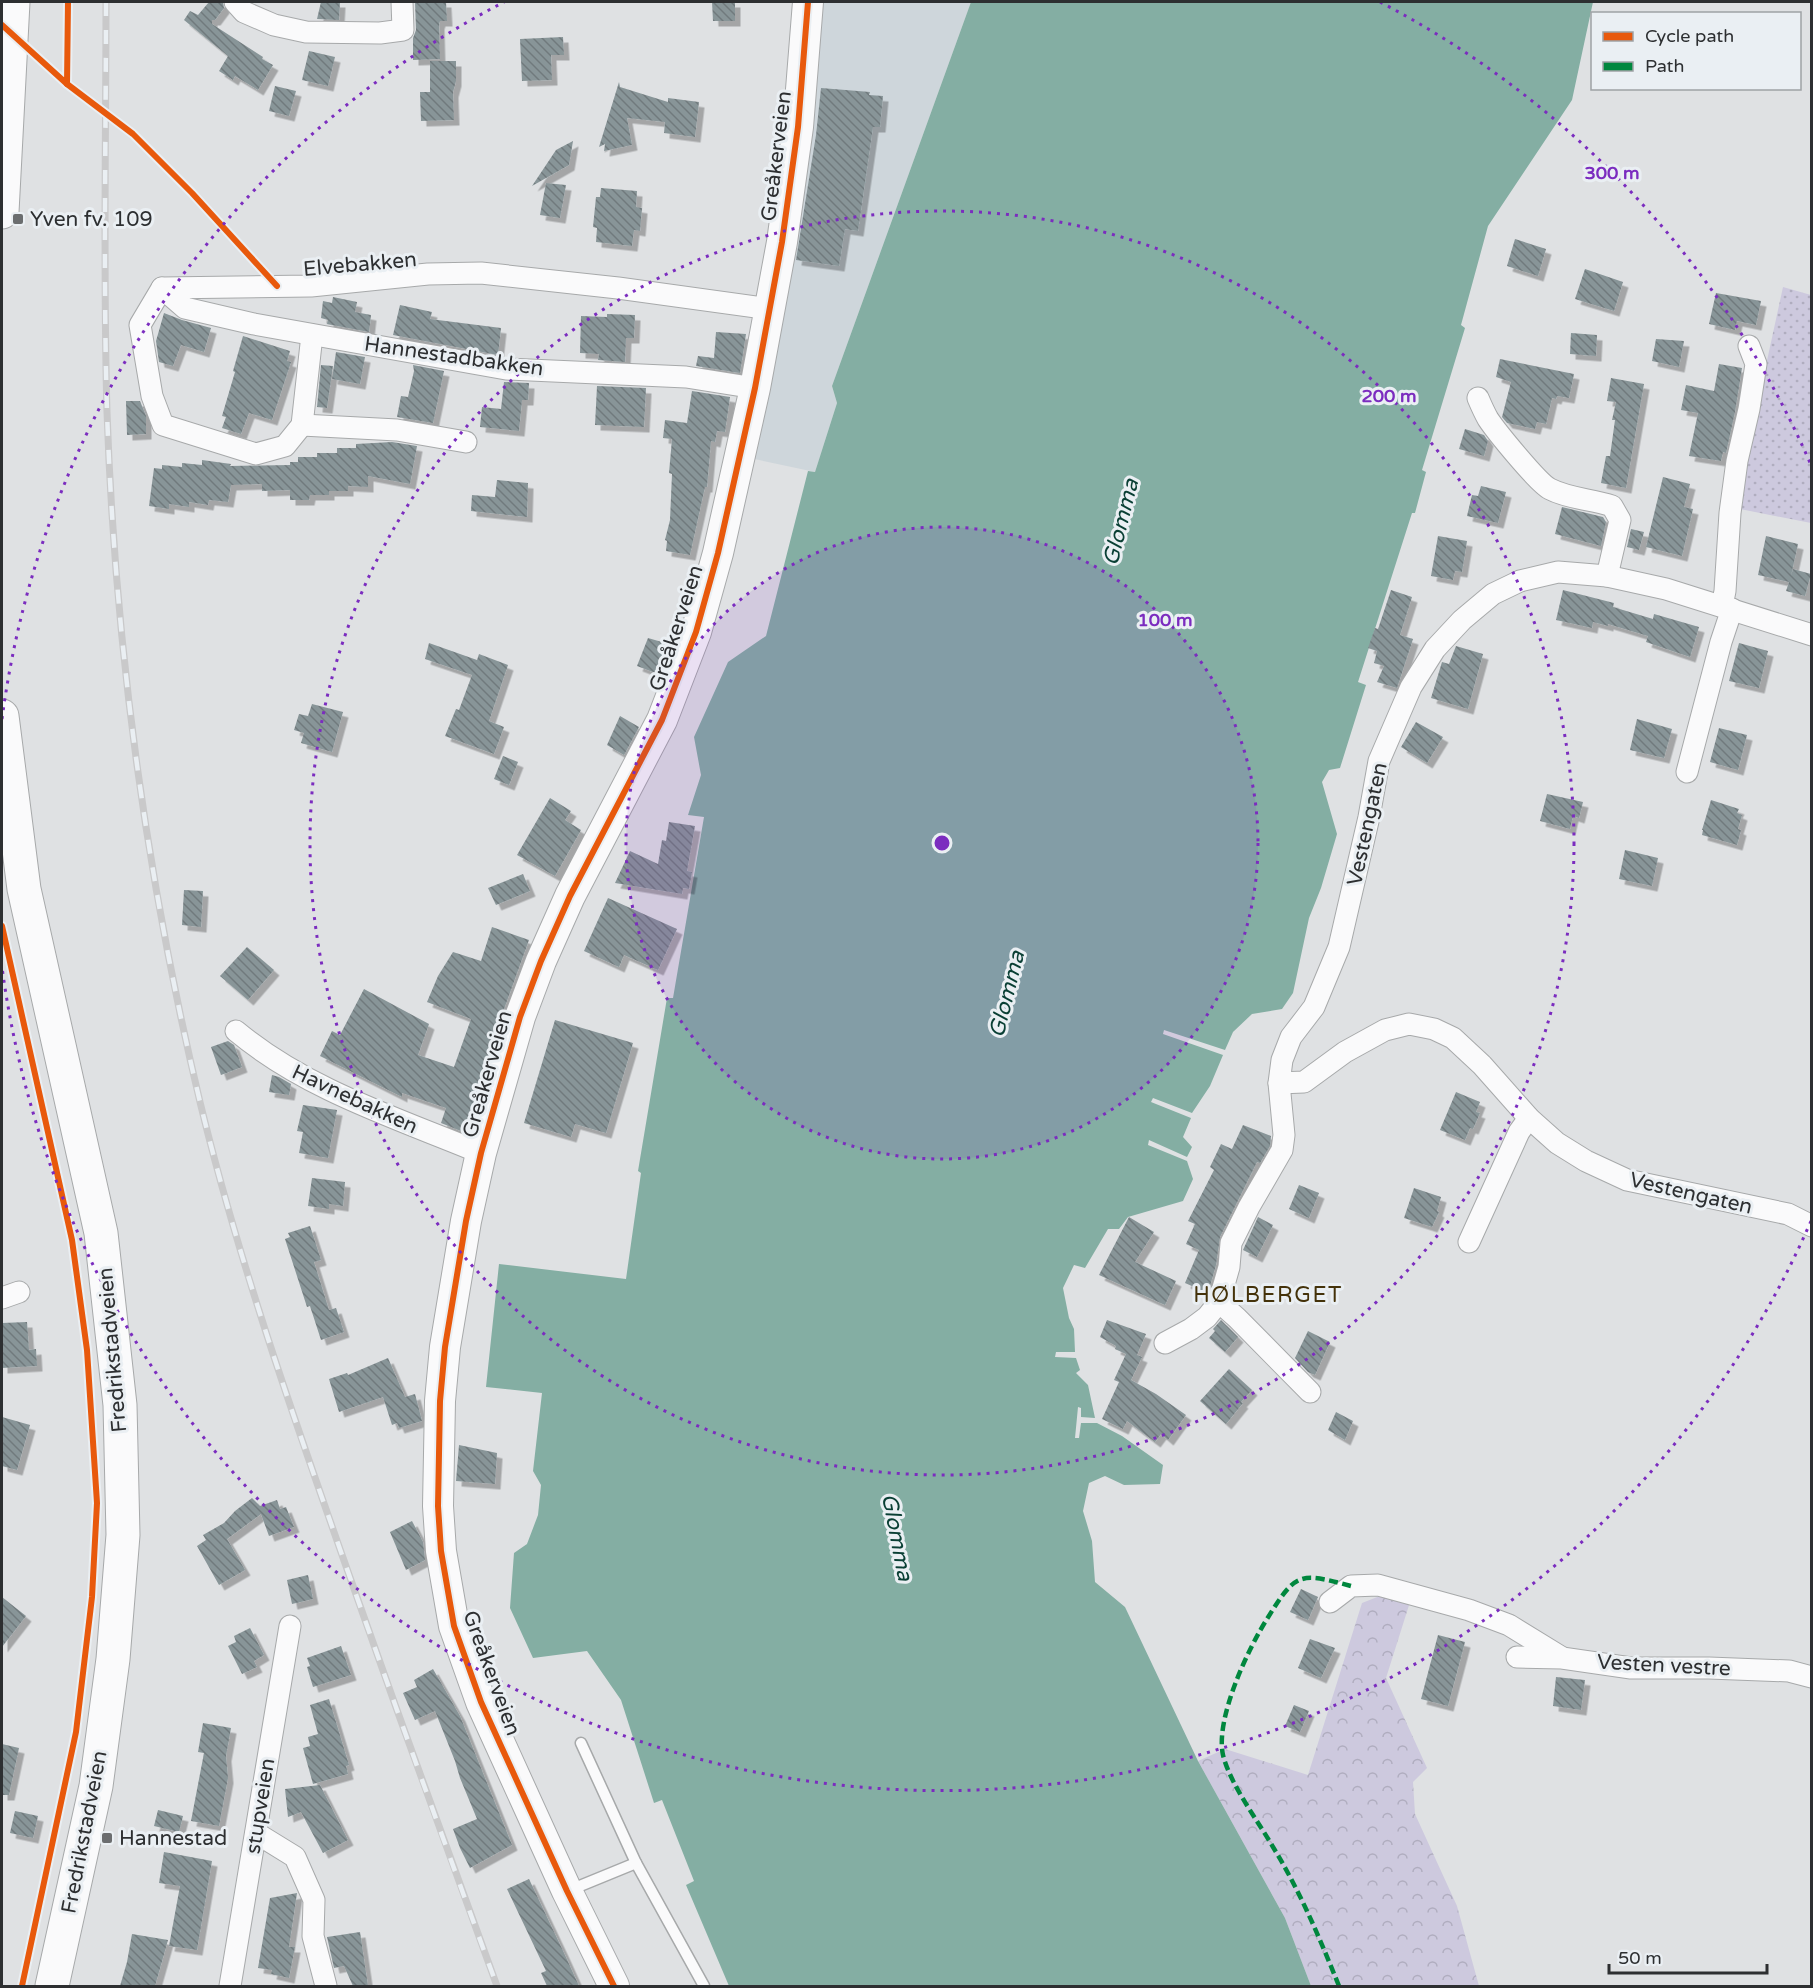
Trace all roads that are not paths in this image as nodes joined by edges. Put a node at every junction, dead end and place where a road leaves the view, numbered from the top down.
1 (13, 2) edge
2 (235, 2) edge
3 (402, 2) edge
4 (808, 2) edge
5 (2, 212) edge
6 (162, 288) junction
7 (770, 309) junction
8 (312, 335) junction
9 (1749, 346) dead end
10 (755, 388) junction
11 (1478, 398) dead end
12 (302, 425) junction
13 (466, 441) dead end
14 (1606, 576) junction
15 (1727, 608) junction
16 (1812, 635) edge
17 (2, 716) edge
18 (1687, 772) dead end
19 (236, 1031) dead end
20 (1279, 1083) junction
21 (1529, 1118) junction
22 (481, 1154) junction
23 (1812, 1226) edge
24 (1469, 1242) dead end
25 (1219, 1302) junction
26 (1165, 1343) dead end
27 (1310, 1392) dead end
28 (1330, 1602) dead end
29 (290, 1626) dead end
30 (1517, 1657) dead end
31 (1562, 1658) junction
32 (1812, 1677) edge
33 (581, 1743) dead end
34 (256, 1833) junction
35 (636, 1863) junction
36 (567, 1892) junction
37 (52, 1986) edge
38 (230, 1986) edge
39 (326, 1986) edge
40 (614, 1986) edge
41 (704, 1986) edge

1 - 5 main road
2 - 3 street
4 - 7 main road, Greåkerveien
6 - 7 street, Elvebakken
6 - 8 street, Hannestadbakken
6 - 12 street
7 - 10 main road, Greåkerveien
8 - 10 street, Hannestadbakken
8 - 12 street
9 - 15 street
10 - 22 main road, Greåkerveien
11 - 14 street
12 - 13 street
14 - 15 street, Vestengaten
14 - 20 street, Vestengaten
15 - 16 street, Vestengaten
15 - 18 street
17 - 37 main road, Fredrikstadveien
19 - 22 street, Havnebakken
20 - 21 street, Vestengaten
20 - 25 street, Vestengaten
21 - 23 street, Vestengaten
21 - 24 street
22 - 36 main road, Greåkerveien
25 - 26 street, Vestengaten
25 - 27 street
28 - 31 street
29 - 34 street, stupveien
30 - 31 street, Vesten vestre
31 - 32 street, Vesten vestre
33 - 35 lane
34 - 38 street, stupveien
34 - 39 street
35 - 36 lane
35 - 41 lane
36 - 40 main road, Greåkerveien

